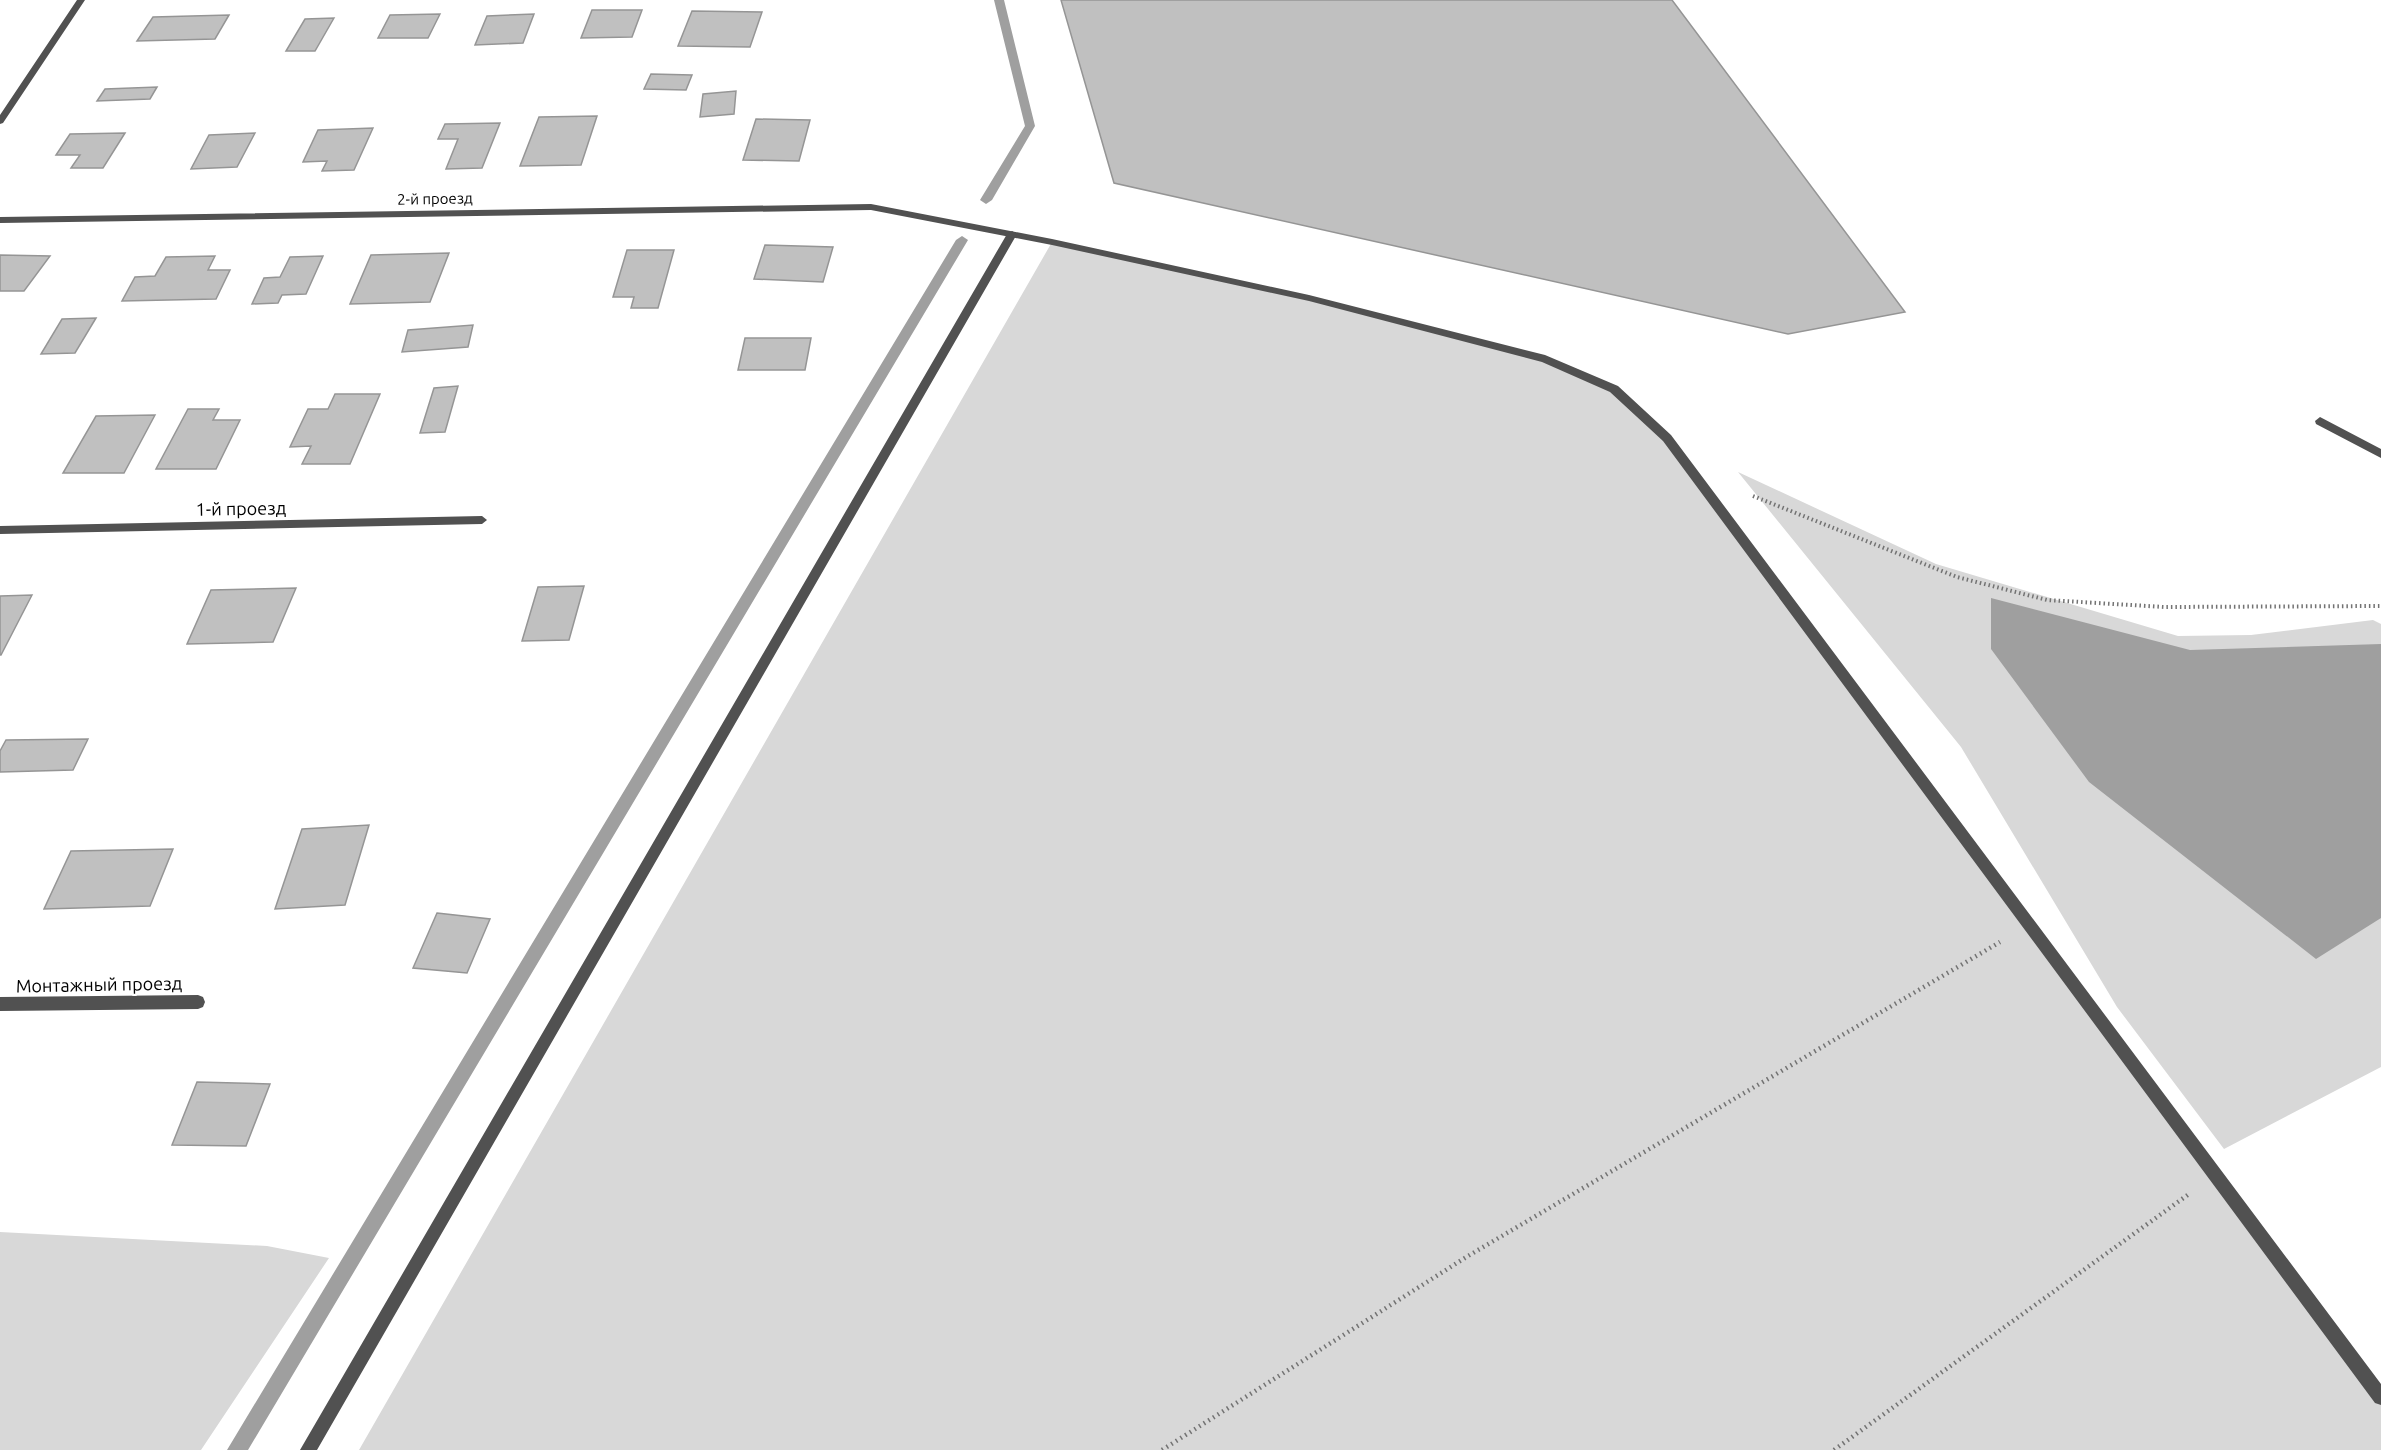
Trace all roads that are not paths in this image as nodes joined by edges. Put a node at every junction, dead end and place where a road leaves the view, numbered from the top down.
1 (81, 0) edge
2 (0, 121) edge
3 (0, 220) edge
4 (1012, 234) junction
5 (2320, 421) dead end
6 (2381, 454) edge
7 (482, 520) dead end
8 (0, 530) edge
9 (198, 1002) dead end
10 (0, 1004) edge
11 (2381, 1397) edge
12 (308, 1450) edge

1 - 2 street
3 - 4 street, 2-й проезд
4 - 11 street, 2-й проезд
4 - 12 street
5 - 6 street
7 - 8 street, 1-й проезд
9 - 10 street, Монтажный проезд

